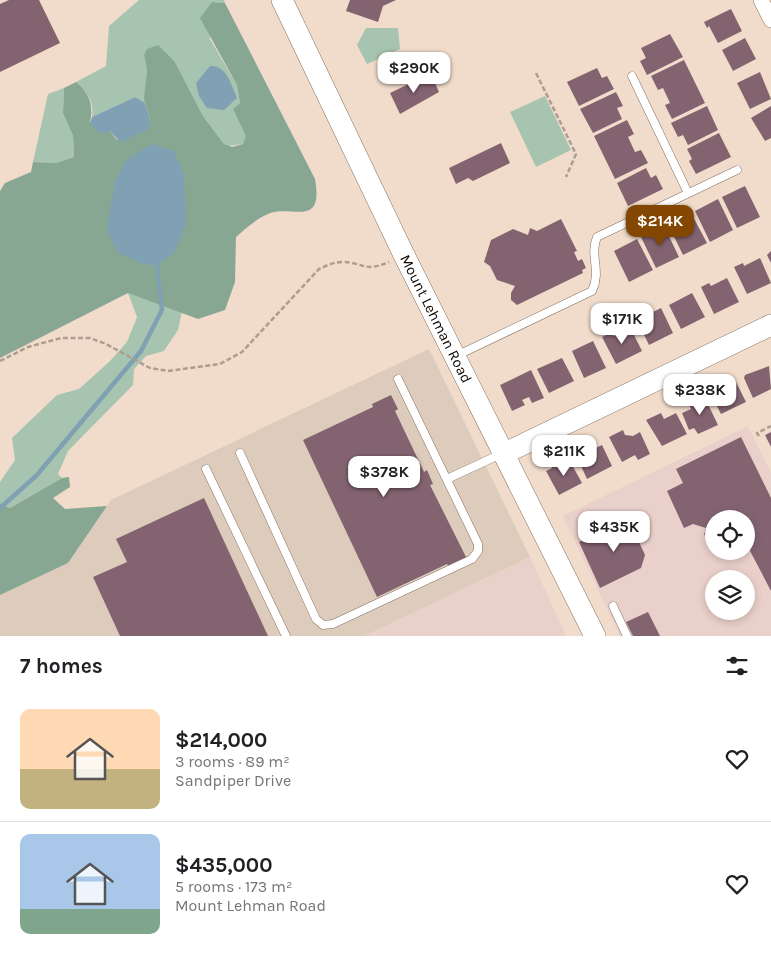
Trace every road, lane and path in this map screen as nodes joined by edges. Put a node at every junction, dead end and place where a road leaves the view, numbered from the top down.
1 (282, 0) edge
2 (761, 0) edge
3 (771, 20) edge
4 (536, 73) dead end
5 (632, 76) dead end
6 (737, 170) dead end
7 (566, 177) dead end
8 (688, 193) junction
9 (404, 255) junction
10 (771, 325) edge
11 (454, 357) junction
12 (0, 361) edge
13 (398, 379) dead end
14 (771, 426) edge
15 (759, 436) dead end
16 (240, 453) dead end
17 (503, 454) junction
18 (206, 469) dead end
19 (447, 479) junction
20 (613, 606) dead end
21 (286, 636) edge
22 (594, 636) edge
23 (627, 636) edge

1 - 9 main road, Mount Lehman Road
2 - 3 street
4 - 7 path
5 - 8 lane
6 - 8 lane
8 - 11 lane
9 - 11 main road, Mount Lehman Road
9 - 12 path
10 - 17 main road
11 - 17 main road, Mount Lehman Road
13 - 19 lane
14 - 15 path
16 - 19 lane
17 - 19 lane
17 - 22 main road, Mount Lehman Road
18 - 21 lane
20 - 23 lane

